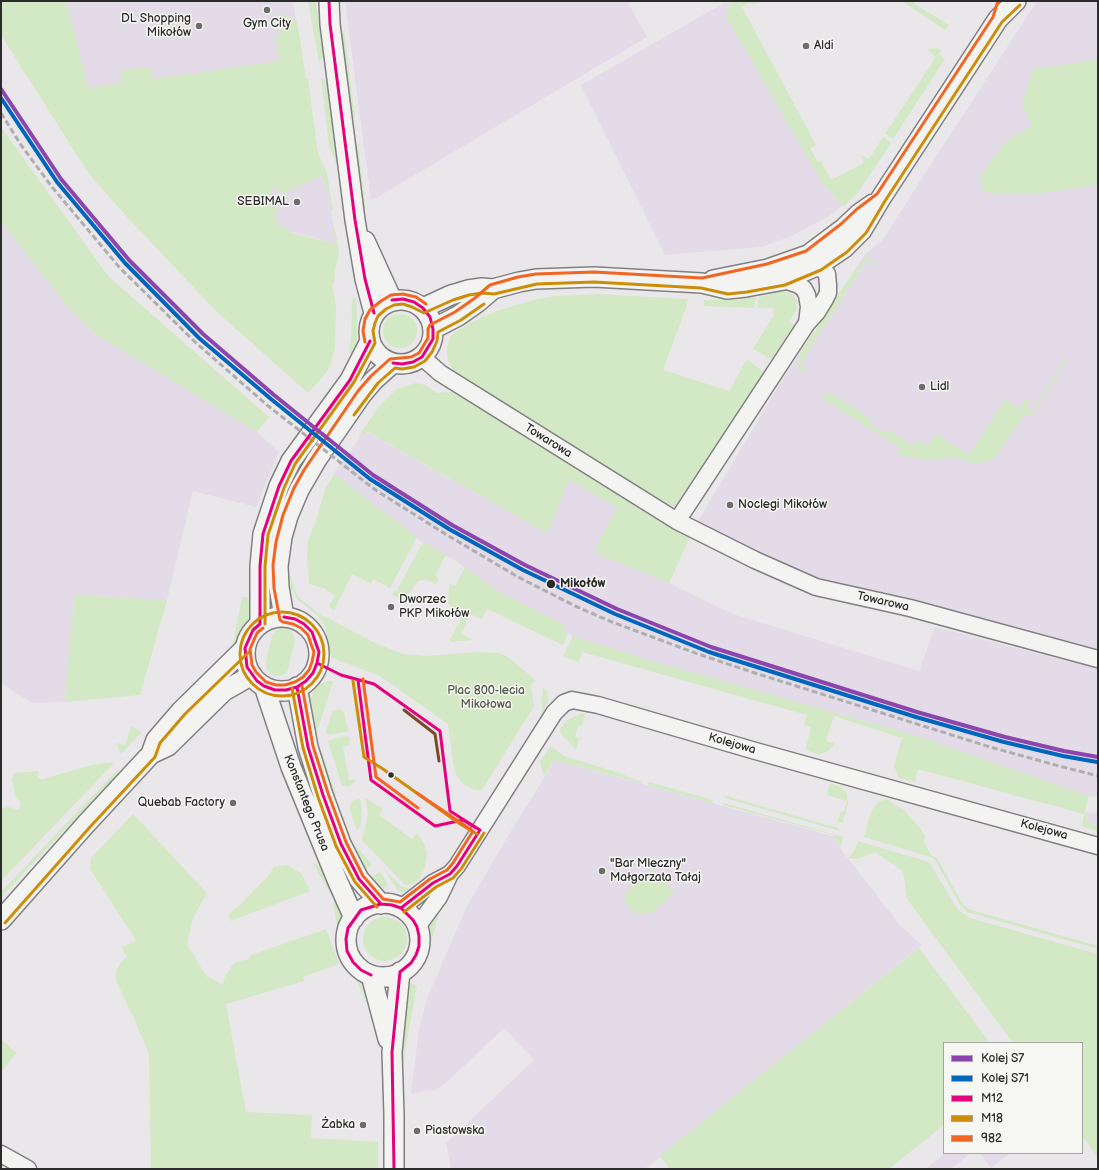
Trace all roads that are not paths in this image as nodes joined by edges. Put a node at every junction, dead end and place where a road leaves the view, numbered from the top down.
1 (321, 1) edge
2 (329, 1) edge
3 (1003, 1) edge
4 (1016, 1) edge
5 (998, 19) junction
6 (330, 24) junction
7 (355, 220) junction
8 (814, 260) junction
9 (784, 280) junction
10 (702, 283) junction
11 (493, 289) junction
12 (392, 300) junction
13 (423, 308) junction
14 (374, 313) junction
15 (807, 323) junction
16 (433, 329) junction
17 (370, 341) junction
18 (422, 357) junction
19 (392, 363) junction
20 (677, 521) junction
21 (284, 617) junction
22 (260, 624) junction
23 (246, 648) junction
24 (1098, 659) edge
25 (258, 680) junction
26 (297, 687) junction
27 (151, 754) junction
28 (1098, 846) edge
29 (450, 874) junction
30 (381, 904) junction
31 (401, 908) junction
32 (354, 918) junction
33 (1, 920) edge
34 (417, 927) junction
35 (400, 972) junction
36 (371, 975) junction
37 (392, 1052) junction
38 (1, 1154) edge
39 (28, 1169) edge
40 (394, 1169) edge

1 - 6 street
2 - 6 street
3 - 5 street
4 - 5 street
5 - 8 street
6 - 7 street
7 - 12 street
7 - 14 street
8 - 9 street
8 - 10 street
8 - 15 street
9 - 10 street
9 - 15 street
10 - 11 street
11 - 13 street
11 - 16 street
12 - 13 street
12 - 14 street
13 - 16 street
14 - 17 street
15 - 20 street
16 - 18 street
17 - 19 street
17 - 22 street
18 - 19 street
18 - 20 street, Towarowa
19 - 21 street
20 - 24 street, Towarowa
21 - 22 street
21 - 26 street
22 - 23 street
23 - 25 street
23 - 27 street
25 - 26 street
25 - 27 street
25 - 32 street, Konstantego Prusa
26 - 30 street, Konstantego Prusa
27 - 33 street
28 - 29 street, Kolejowa
29 - 31 street, Kolejowa
29 - 34 street, Kolejowa
30 - 31 street
30 - 32 street
31 - 34 street
32 - 36 street
34 - 35 street
35 - 36 street
35 - 37 street
36 - 37 street
37 - 40 street
38 - 39 street

